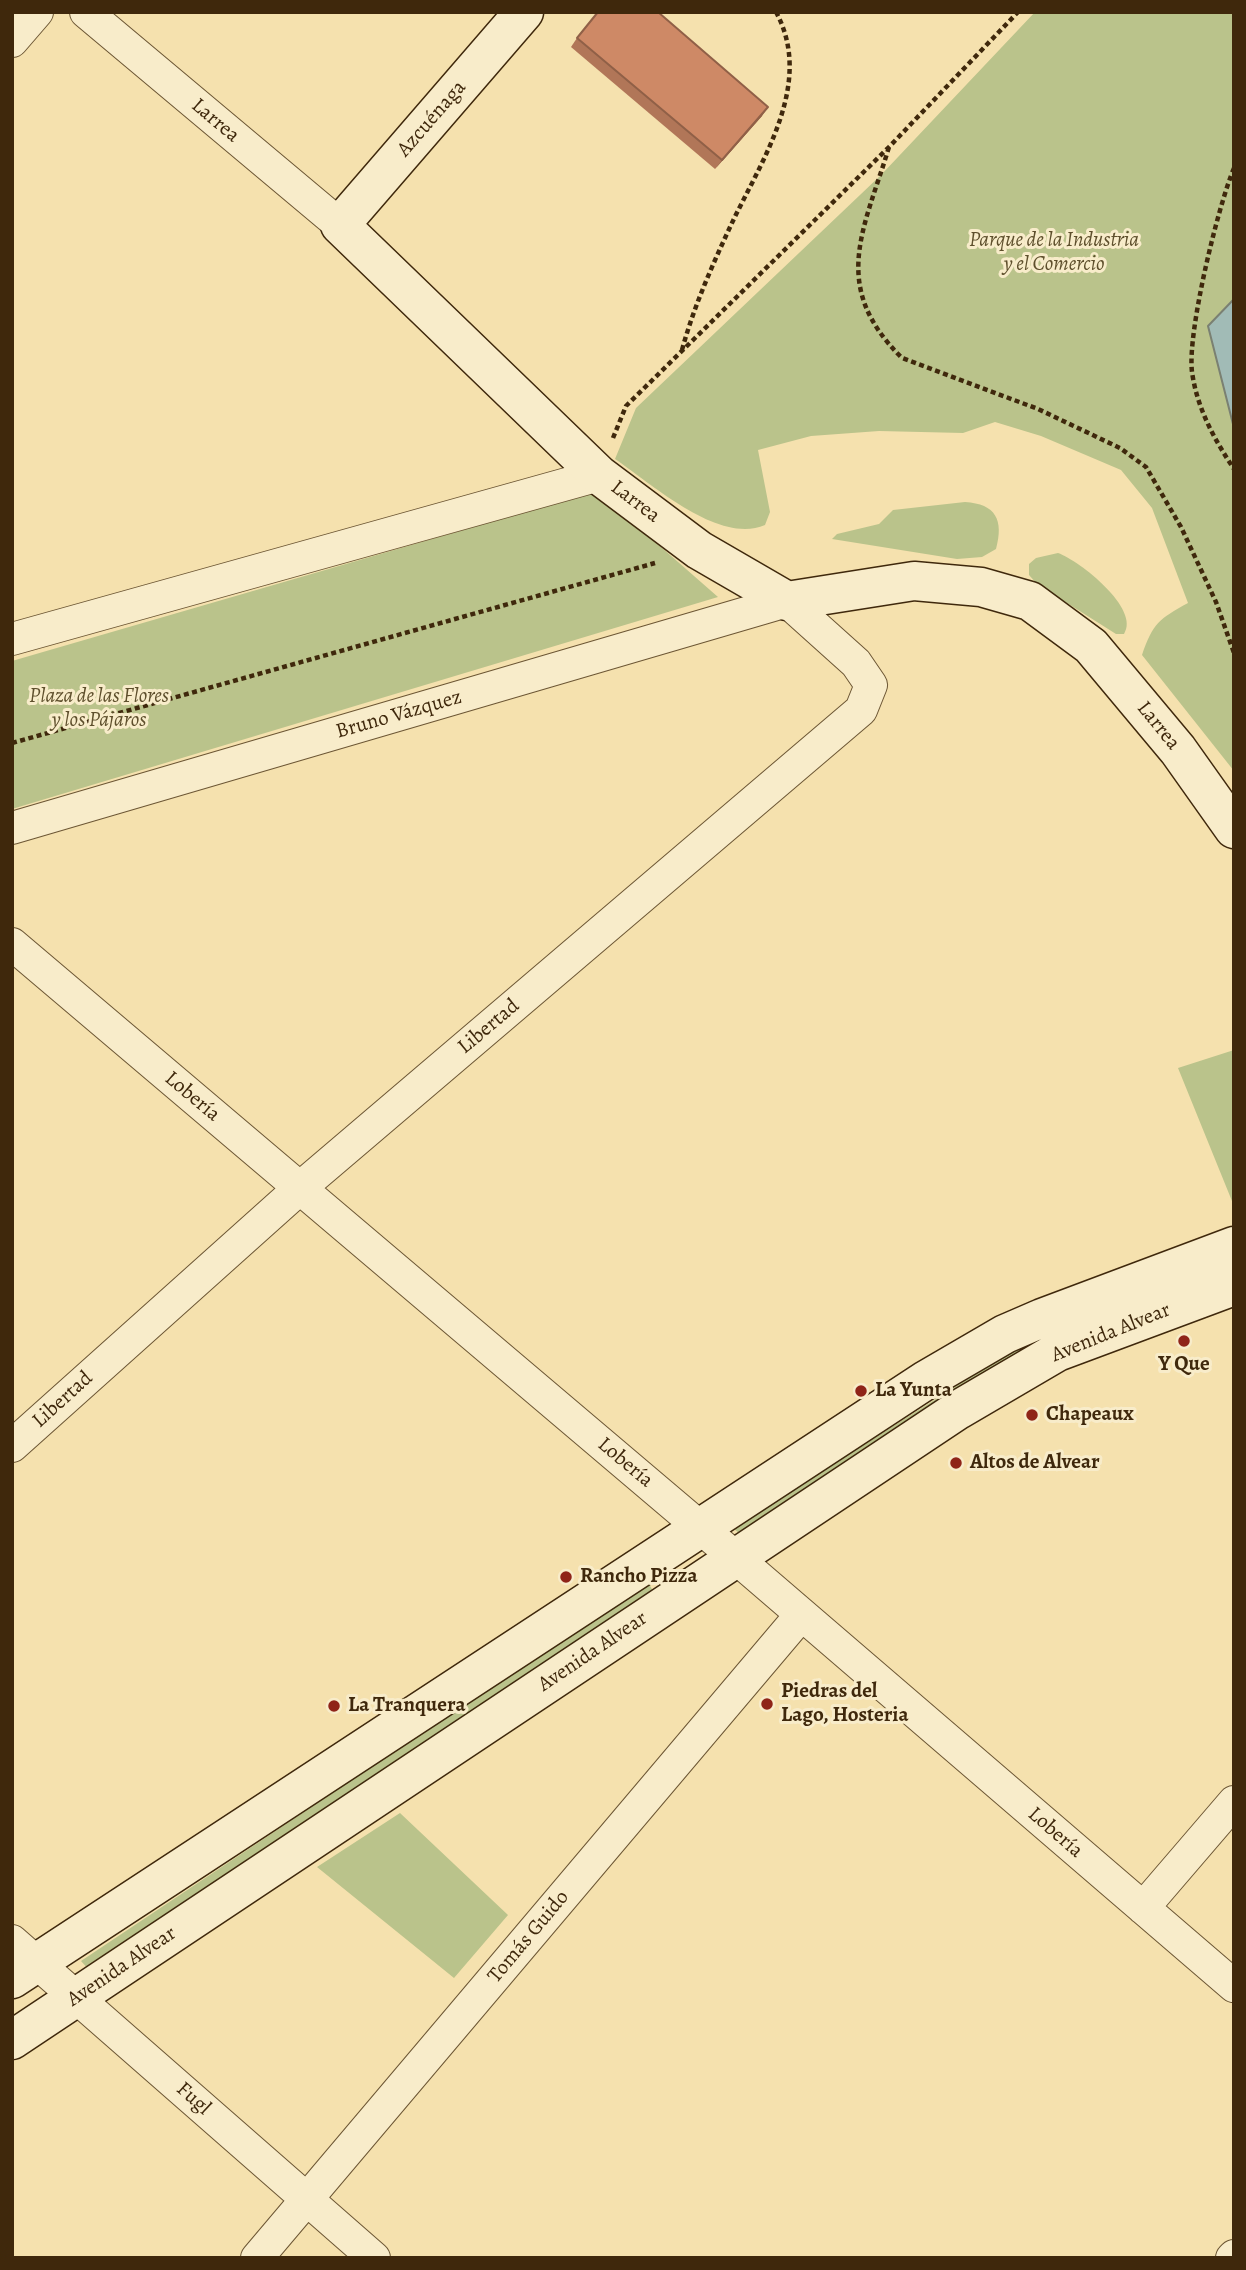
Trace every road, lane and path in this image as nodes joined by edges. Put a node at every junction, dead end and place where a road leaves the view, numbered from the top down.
1 (37, 12) edge
2 (86, 12) edge
3 (524, 12) edge
4 (776, 12) edge
5 (1018, 12) edge
6 (12, 41) edge
7 (889, 147) junction
8 (1234, 168) edge
9 (340, 225) junction
10 (682, 351) junction
11 (1234, 469) edge
12 (599, 475) junction
13 (699, 550) junction
14 (787, 601) junction
15 (12, 639) edge
16 (1234, 653) edge
17 (12, 743) edge
18 (12, 828) edge
19 (1234, 829) edge
20 (12, 944) edge
21 (300, 1188) junction
22 (1234, 1245) edge
23 (1234, 1286) edge
24 (12, 1446) edge
25 (700, 1528) junction
26 (735, 1557) junction
27 (801, 1615) junction
28 (1234, 1802) edge
29 (1143, 1908) junction
30 (21, 1961) edge
31 (1234, 1986) edge
32 (78, 1996) junction
33 (12, 2040) edge
34 (306, 2200) junction
35 (257, 2258) edge
36 (374, 2258) edge

1 - 6 street
2 - 9 street, Larrea
3 - 9 main road, Azcuénaga
4 - 10 path
5 - 7 path
7 - 10 path
7 - 16 path
8 - 11 path
9 - 12 main road, Larrea
10 - 12 path
12 - 13 main road, Larrea
12 - 15 street
13 - 14 main road, Larrea
13 - 17 path
14 - 18 street, Bruno Vázquez
14 - 19 main road, Larrea
14 - 21 street, Libertad
20 - 21 street, Lobería
21 - 24 street, Libertad
21 - 25 street, Lobería
22 - 25 main road, Avenida Alvear
23 - 26 main road, Avenida Alvear
25 - 26 street, Lobería
25 - 30 main road, Avenida Alvear
26 - 27 street, Lobería
26 - 32 main road, Avenida Alvear
27 - 29 street, Lobería
27 - 34 street, Tomás Guido
28 - 29 street
29 - 31 street, Lobería
30 - 32 street, Fugl
32 - 33 main road, Avenida Alvear
32 - 34 street, Fugl
34 - 35 street, Tomás Guido
34 - 36 street, Fugl

